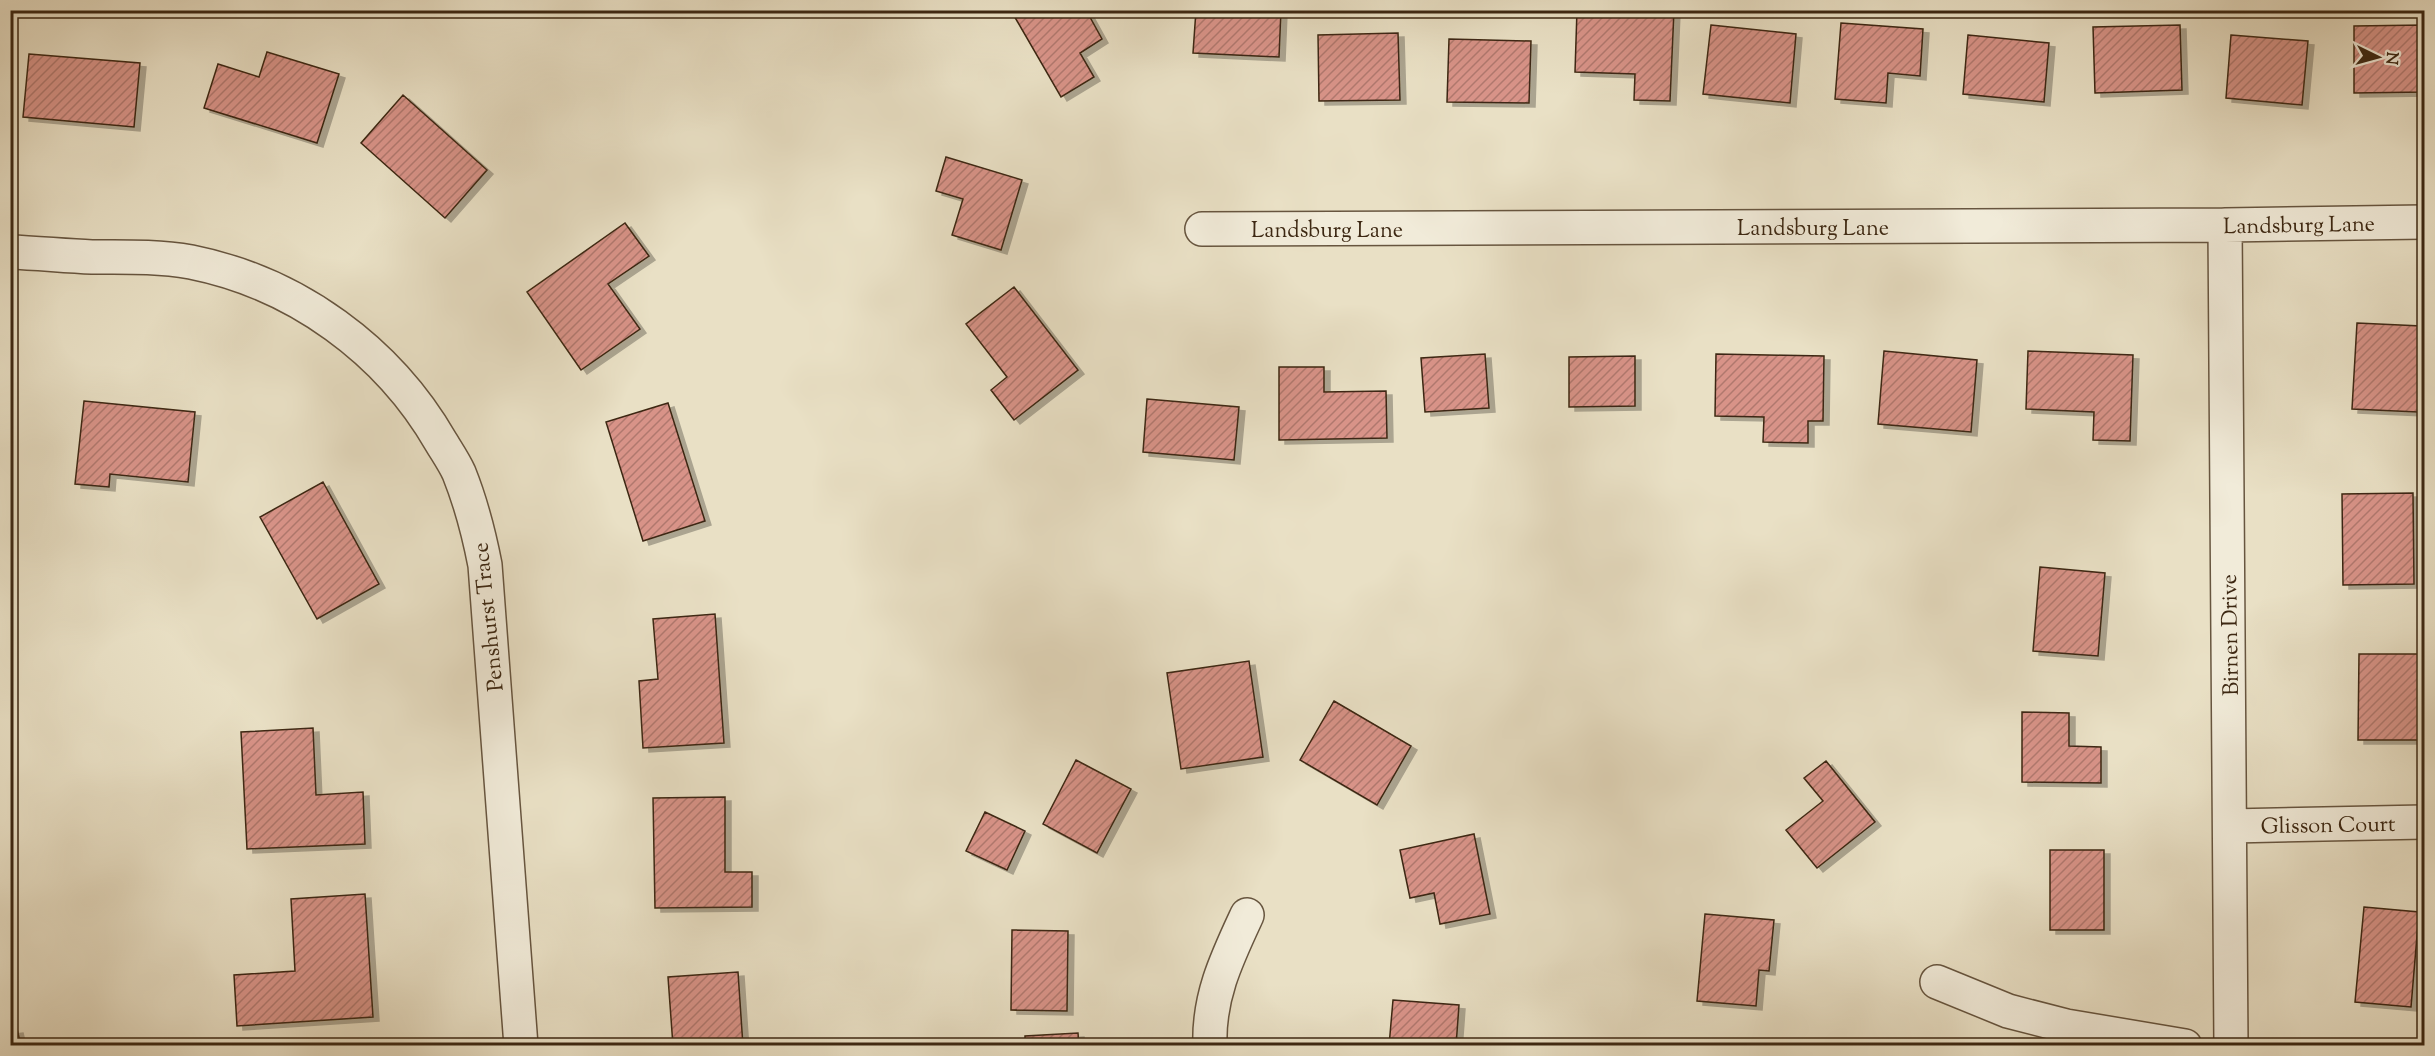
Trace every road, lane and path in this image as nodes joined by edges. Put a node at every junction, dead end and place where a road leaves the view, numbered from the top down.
1 (2424, 222) edge
2 (2225, 225) junction
3 (1202, 229) dead end
4 (10, 252) edge
5 (2424, 822) edge
6 (2231, 826) junction
7 (1247, 915) dead end
8 (1936, 982) dead end
9 (521, 1046) edge
10 (1210, 1046) edge
11 (2185, 1046) edge
12 (2231, 1046) edge

1 - 2 street, Landsburg Lane
2 - 3 street, Landsburg Lane
2 - 6 street, Birnen Drive
4 - 9 street, Penshurst Trace
5 - 6 street, Glisson Court
6 - 12 street, Birnen Drive
7 - 10 street
8 - 11 street

